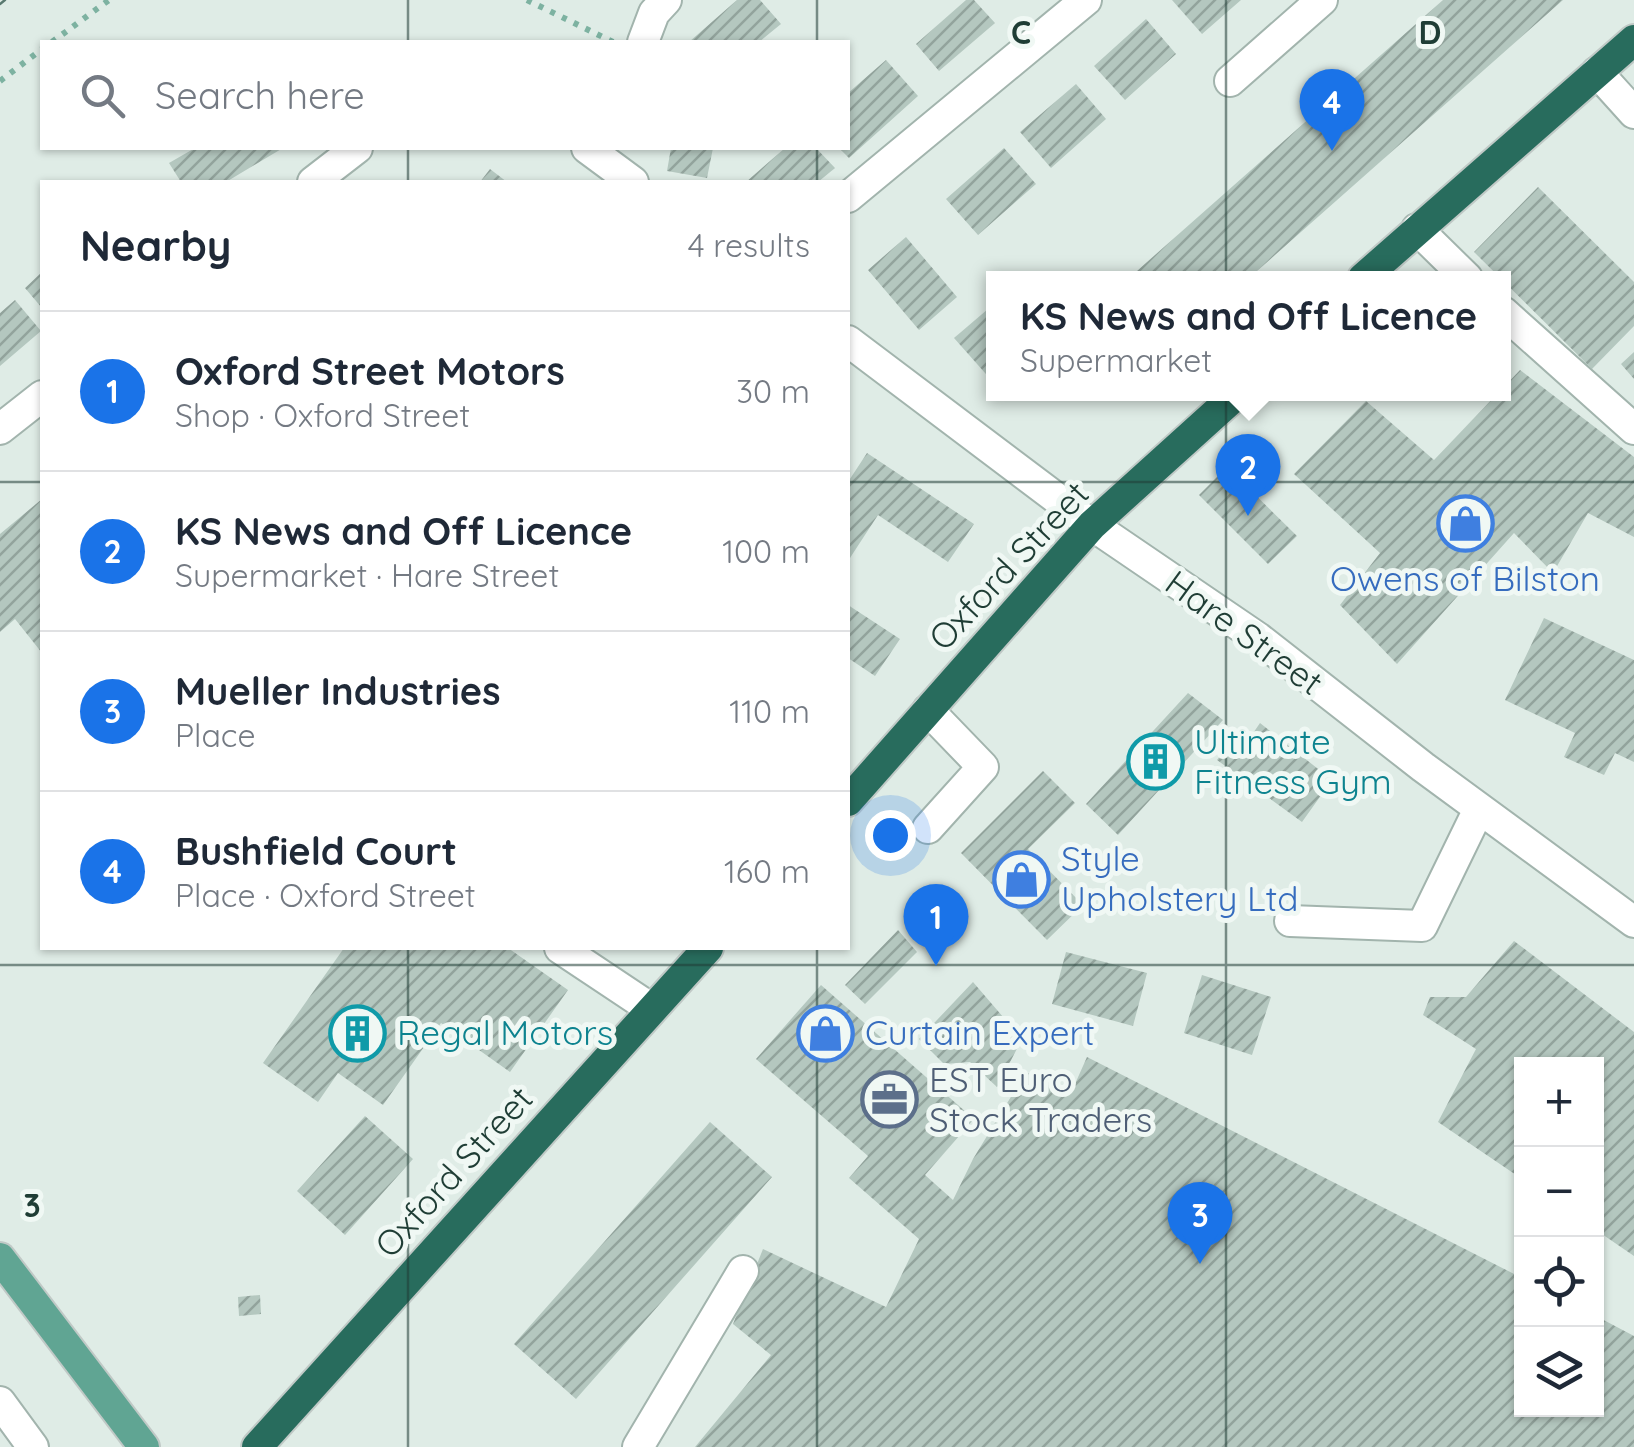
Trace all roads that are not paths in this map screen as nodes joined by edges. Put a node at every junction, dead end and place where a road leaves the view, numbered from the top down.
1 (666, 0) edge
2 (1086, 0) edge
3 (1322, 0) edge
4 (643, 40) edge
5 (1634, 40) edge
6 (1597, 72) junction
7 (1230, 81) dead end
8 (1634, 113) edge
9 (354, 150) edge
10 (598, 151) edge
11 (315, 180) edge
12 (632, 180) edge
13 (850, 195) edge
14 (1418, 229) junction
15 (1372, 271) edge
16 (1460, 271) edge
17 (1511, 319) edge
18 (850, 343) edge
19 (40, 398) edge
20 (1230, 401) edge
21 (0, 429) edge
22 (1634, 430) edge
23 (1092, 525) junction
24 (928, 710) junction
25 (852, 788) edge
26 (1479, 808) junction
27 (928, 828) dead end
28 (1290, 920) dead end
29 (1634, 922) edge
30 (563, 950) edge
31 (706, 950) edge
32 (650, 1008) junction
33 (0, 1258) edge
34 (743, 1271) dead end
35 (0, 1402) edge
36 (33, 1447) edge
37 (144, 1447) edge
38 (257, 1447) edge
39 (638, 1447) edge

1 - 4 street
2 - 13 street
3 - 7 street
5 - 6 highway
6 - 8 street
6 - 14 highway
9 - 11 street
10 - 12 street
14 - 15 highway
14 - 16 street
17 - 22 street
18 - 23 street, Hare Street
19 - 21 street
20 - 23 highway, Oxford Street
23 - 24 highway, Oxford Street
23 - 26 street, Hare Street
24 - 25 highway, Oxford Street
24 - 27 street
26 - 28 street
26 - 29 street, Hare Street
30 - 32 street
31 - 32 highway, Oxford Street
32 - 38 highway, Oxford Street
33 - 37 main road
34 - 39 street
35 - 36 street

